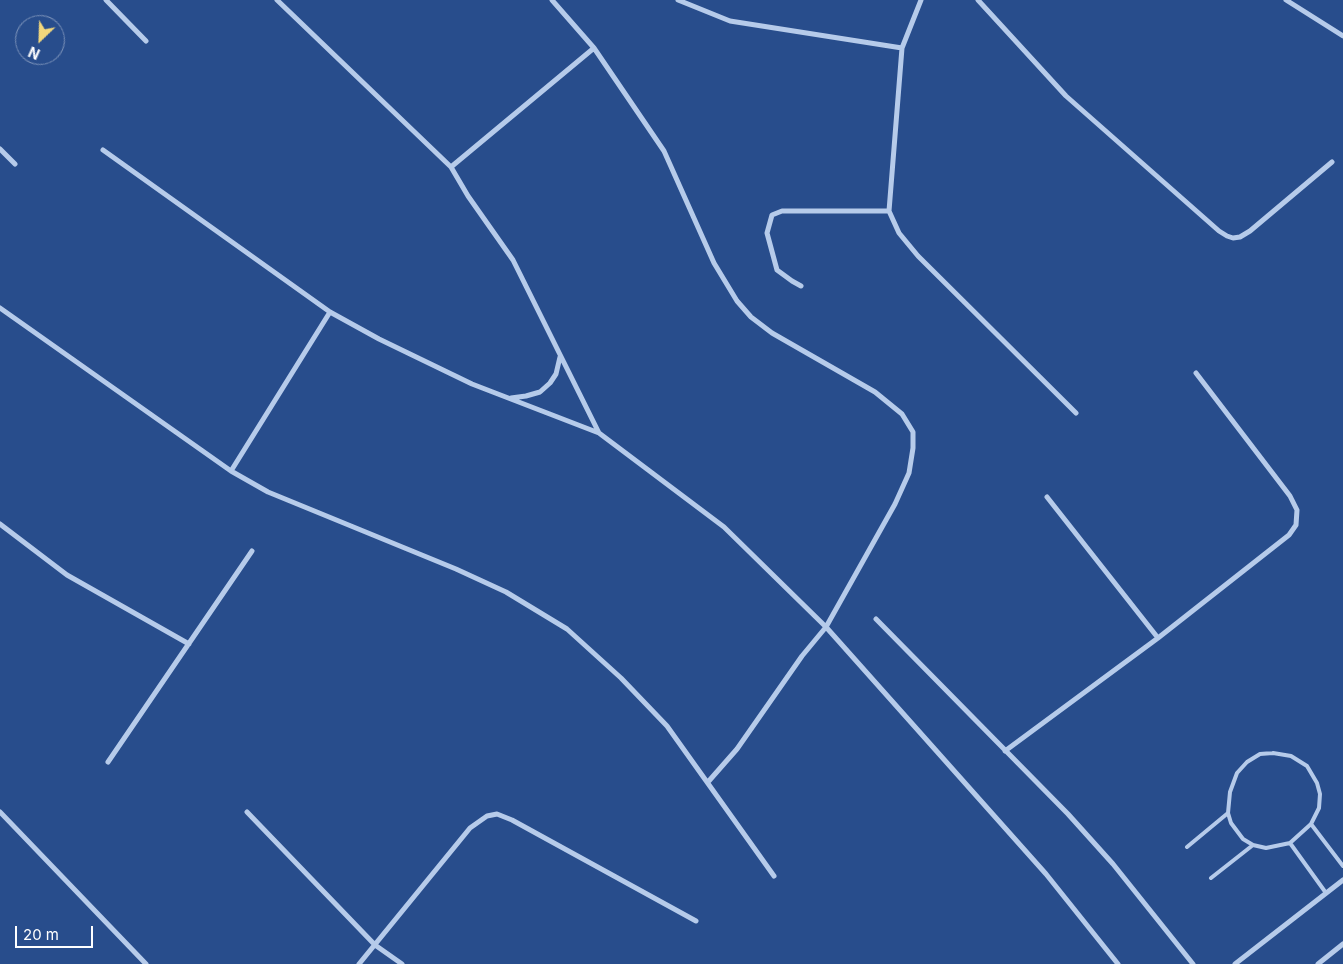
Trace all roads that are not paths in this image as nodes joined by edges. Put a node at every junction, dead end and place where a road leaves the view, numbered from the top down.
1 (106, 0) edge
2 (278, 0) edge
3 (552, 0) edge
4 (678, 0) edge
5 (921, 0) edge
6 (978, 0) edge
7 (1286, 0) edge
8 (1343, 36) edge
9 (146, 41) dead end
10 (594, 48) junction
11 (902, 48) junction
12 (0, 149) edge
13 (103, 150) dead end
14 (1332, 162) dead end
15 (15, 164) dead end
16 (452, 167) junction
17 (889, 211) junction
18 (801, 286) dead end
19 (0, 308) edge
20 (330, 312) junction
21 (560, 357) junction
22 (1196, 373) dead end
23 (509, 398) junction
24 (1076, 413) dead end
25 (599, 433) junction
26 (231, 471) junction
27 (1047, 497) dead end
28 (0, 524) edge
29 (252, 551) dead end
30 (876, 619) dead end
31 (826, 627) junction
32 (1158, 638) junction
33 (189, 644) junction
34 (1005, 751) junction
35 (108, 762) dead end
36 (708, 782) junction
37 (0, 812) edge
38 (247, 812) dead end
39 (1228, 813) junction
40 (1311, 824) junction
41 (1290, 843) junction
42 (1253, 845) junction
43 (1187, 847) dead end
44 (1343, 866) edge
45 (774, 876) dead end
46 (1211, 878) dead end
47 (1343, 880) edge
48 (1326, 894) junction
49 (696, 921) dead end
50 (1343, 944) edge
51 (376, 945) junction
52 (146, 964) edge
53 (359, 964) edge
54 (402, 964) edge
55 (1118, 964) edge
56 (1193, 964) edge
57 (1235, 964) edge
58 (1318, 964) edge

1 - 9 street
2 - 16 street
3 - 10 street
4 - 11 street
5 - 11 street
6 - 14 street
7 - 8 street
10 - 16 street
10 - 31 street
11 - 17 street
12 - 15 street
13 - 20 street
16 - 21 street
17 - 18 street
17 - 24 street
19 - 26 street
20 - 23 street
20 - 26 street
21 - 23 street
21 - 25 street
22 - 32 street
23 - 25 street
25 - 31 street
26 - 36 street
27 - 32 street
28 - 33 street
29 - 33 street
30 - 34 street
31 - 36 street
31 - 55 street
32 - 34 street
33 - 35 street
34 - 56 street
36 - 45 street
37 - 52 street
38 - 51 street
39 - 40 lane
39 - 42 lane
39 - 43 lane
40 - 41 lane
40 - 44 lane
41 - 42 lane
41 - 48 lane
42 - 46 lane
47 - 48 street
48 - 57 street
49 - 51 street
50 - 58 street
51 - 53 street
51 - 54 street

